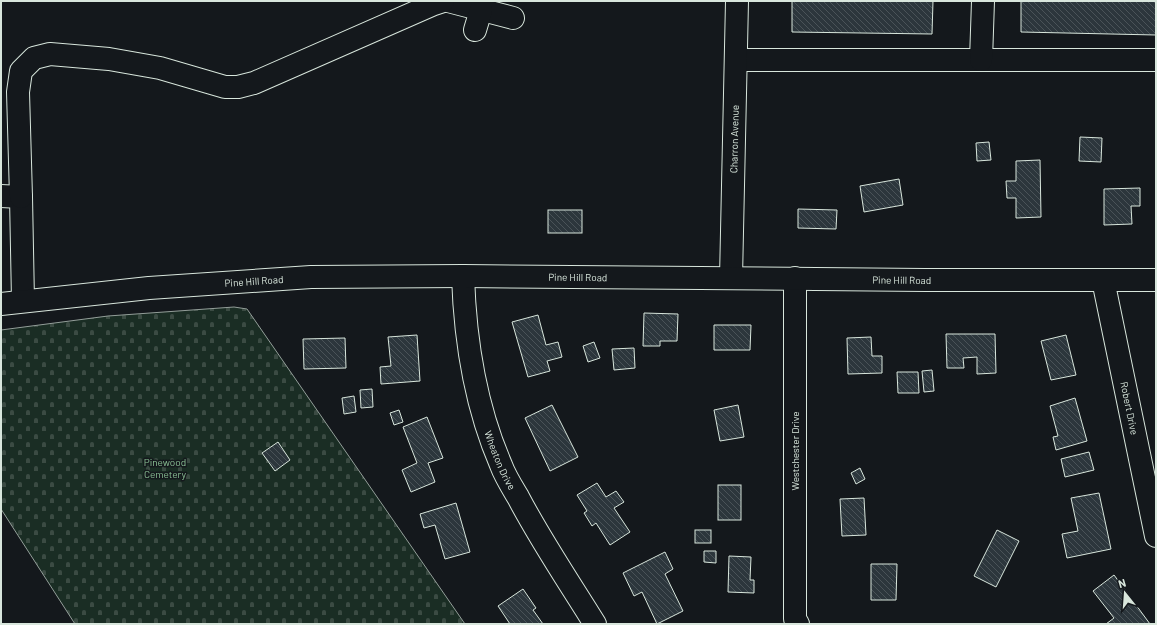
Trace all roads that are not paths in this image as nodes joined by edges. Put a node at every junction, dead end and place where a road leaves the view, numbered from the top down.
1 (443, 1) edge
2 (448, 1) edge
3 (737, 1) edge
4 (983, 1) edge
5 (513, 18) dead end
6 (736, 60) junction
7 (981, 60) junction
8 (1156, 60) edge
9 (11, 197) edge
10 (464, 276) junction
11 (731, 278) junction
12 (795, 278) junction
13 (1103, 280) junction
14 (1156, 280) edge
15 (23, 301) junction
16 (1, 304) edge
17 (1156, 536) edge
18 (595, 624) edge
19 (798, 624) edge

1 - 9 street
2 - 5 street
3 - 6 street, Charron Avenue
4 - 7 street
6 - 7 street
6 - 11 street, Charron Avenue
7 - 8 street
9 - 15 street
10 - 11 street, Pine Hill Road
10 - 15 street, Pine Hill Road
10 - 18 street, Wheaton Drive
11 - 12 street, Pine Hill Road
12 - 13 street, Pine Hill Road
12 - 19 street, Westchester Drive
13 - 14 street, Pine Hill Road
13 - 17 street, Robert Drive
15 - 16 street, Pine Hill Road

